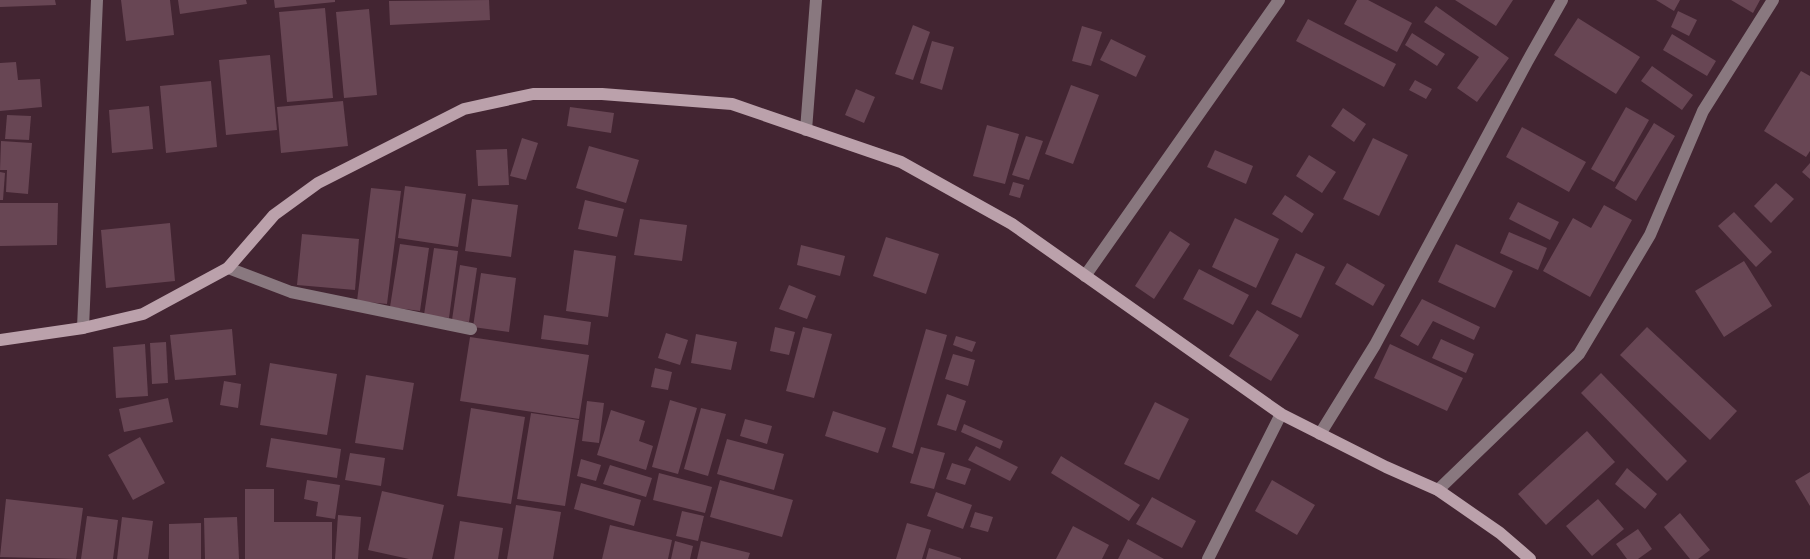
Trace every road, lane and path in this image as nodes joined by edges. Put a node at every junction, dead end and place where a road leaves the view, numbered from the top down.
1 (97, 0) edge
2 (816, 0) edge
3 (1279, 0) edge
4 (1562, 0) edge
5 (1773, 0) edge
6 (806, 130) junction
7 (228, 268) junction
8 (1085, 276) junction
9 (83, 328) junction
10 (471, 329) dead end
11 (0, 339) edge
12 (1281, 414) junction
13 (1320, 434) junction
14 (1438, 490) junction
15 (1208, 559) edge
16 (1530, 559) edge

1 - 9 street
2 - 6 street
3 - 8 street
4 - 13 street
5 - 14 street
6 - 7 street
6 - 8 street
7 - 9 street
7 - 10 street
8 - 12 street
9 - 11 street
12 - 13 street
12 - 15 street
13 - 14 street
14 - 16 street

